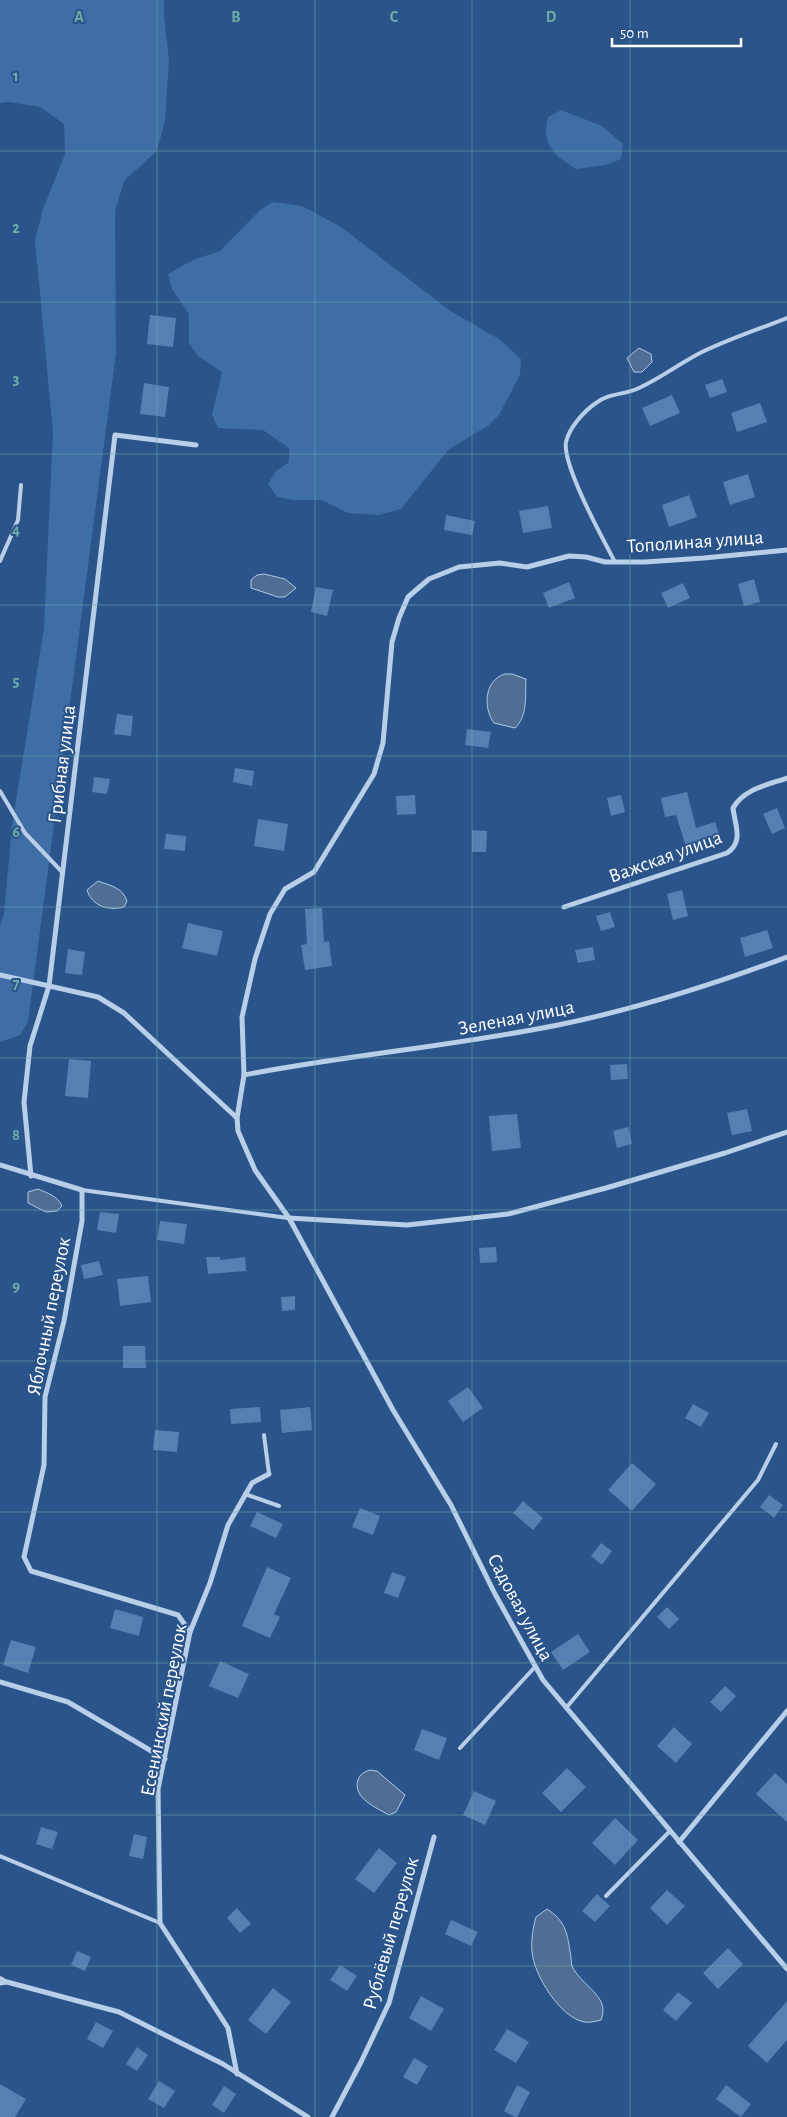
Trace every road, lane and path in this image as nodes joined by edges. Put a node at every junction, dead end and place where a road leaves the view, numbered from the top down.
1 (787, 318) edge
2 (196, 445) dead end
3 (22, 485) dead end
4 (787, 550) edge
5 (0, 561) edge
6 (615, 562) junction
7 (787, 778) edge
8 (0, 791) edge
9 (63, 873) junction
10 (564, 907) dead end
11 (787, 957) edge
12 (0, 975) edge
13 (49, 986) junction
14 (244, 1075) junction
15 (237, 1118) junction
16 (787, 1132) edge
17 (0, 1165) edge
18 (31, 1176) junction
19 (82, 1190) junction
20 (289, 1218) junction
21 (264, 1435) dead end
22 (776, 1444) dead end
23 (269, 1474) joint
24 (246, 1494) junction
25 (279, 1506) dead end
26 (190, 1632) junction
27 (536, 1667) junction
28 (0, 1682) edge
29 (566, 1708) junction
30 (787, 1711) edge
31 (460, 1748) dead end
32 (165, 1759) junction
33 (670, 1831) junction
34 (434, 1837) dead end
35 (679, 1842) junction
36 (0, 1856) edge
37 (606, 1896) dead end
38 (160, 1923) junction
39 (787, 1969) edge
40 (0, 1978) edge
41 (8, 1982) junction
42 (0, 1983) edge
43 (237, 2074) junction
44 (308, 2117) edge
45 (332, 2117) edge

1 - 6 lane
2 - 9 street, Грибная улица
3 - 5 lane
4 - 6 street, Тополиная улица
6 - 14 street, Тополиная улица
7 - 10 street, Важская улица
8 - 9 lane
9 - 13 street, Грибная улица
11 - 14 street, Зеленая улица
12 - 13 street
13 - 15 street
13 - 18 street, Грибная улица
14 - 15 street, Тополиная улица
15 - 20 street, Садовая улица
16 - 20 street
17 - 18 street
18 - 19 street
19 - 20 lane
19 - 26 street, Яблочный переулок
20 - 27 street, Садовая улица
21 - 23 lane
22 - 29 lane
23 - 24 street, Есенинский переулок
24 - 25 lane
24 - 26 street, Есенинский переулок
26 - 32 street, Есенинский переулок
27 - 29 street, Садовая улица
27 - 31 lane
28 - 32 street
29 - 33 street, Садовая улица
30 - 35 street
32 - 38 street, Есенинский переулок
33 - 35 street, Садовая улица
33 - 37 lane
34 - 45 street, Рублёвый переулок
35 - 39 street, Садовая улица
36 - 38 lane
38 - 43 street
40 - 41 lane
41 - 42 street
41 - 43 street
43 - 44 street

